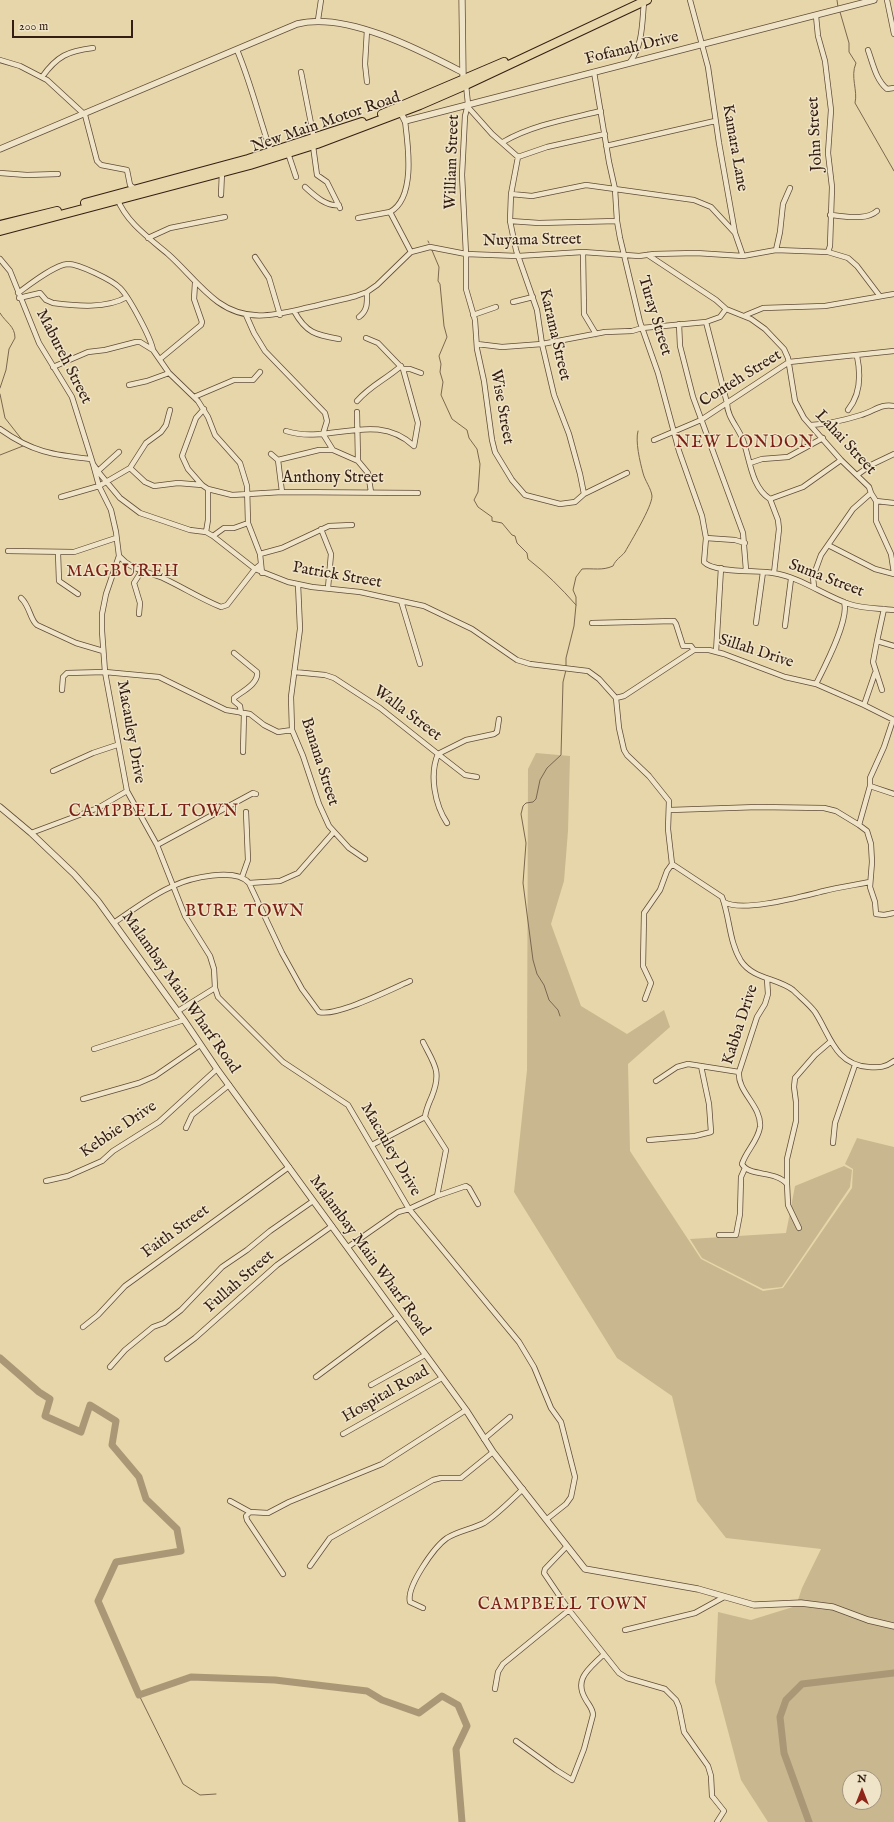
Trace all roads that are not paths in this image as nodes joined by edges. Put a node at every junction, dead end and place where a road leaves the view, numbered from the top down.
1 (321, 0) edge
2 (462, 0) edge
3 (690, 0) edge
4 (874, 0) edge
5 (887, 0) edge
6 (639, 1) edge
7 (816, 16) junction
8 (318, 20) junction
9 (367, 30) junction
10 (894, 34) edge
11 (703, 44) junction
12 (93, 48) dead end
13 (237, 50) junction
14 (868, 50) dead end
15 (0, 60) edge
16 (630, 62) junction
17 (301, 72) dead end
18 (594, 72) junction
19 (42, 77) junction
20 (464, 79) junction
21 (367, 82) dead end
22 (894, 88) edge
23 (468, 105) junction
24 (601, 111) junction
25 (401, 112) junction
26 (85, 114) junction
27 (405, 121) junction
28 (715, 121) junction
29 (605, 134) junction
30 (313, 142) junction
31 (503, 142) junction
32 (606, 146) junction
33 (0, 149) edge
34 (271, 152) junction
35 (288, 153) junction
36 (518, 157) junction
37 (249, 162) junction
38 (222, 172) junction
39 (0, 173) edge
40 (58, 174) dead end
41 (296, 177) dead end
42 (305, 187) dead end
43 (790, 188) dead end
44 (615, 189) junction
45 (134, 190) junction
46 (511, 194) junction
47 (221, 195) dead end
48 (117, 197) junction
49 (877, 211) dead end
50 (390, 212) junction
51 (830, 215) junction
52 (224, 217) dead end
53 (358, 218) dead end
54 (510, 221) junction
55 (616, 221) junction
56 (0, 225) edge
57 (0, 231) edge
58 (735, 232) junction
59 (148, 238) junction
60 (776, 250) junction
61 (411, 252) junction
62 (583, 252) junction
63 (828, 252) junction
64 (466, 254) junction
65 (624, 255) junction
66 (648, 255) junction
67 (518, 256) junction
68 (743, 256) junction
69 (255, 257) dead end
70 (0, 258) edge
71 (195, 283) junction
72 (367, 292) junction
73 (894, 294) edge
74 (879, 295) junction
75 (19, 296) junction
76 (533, 296) junction
77 (128, 298) junction
78 (513, 302) dead end
79 (496, 307) dead end
80 (726, 309) junction
81 (294, 311) junction
82 (246, 315) junction
83 (280, 315) junction
84 (473, 315) junction
85 (746, 315) junction
86 (360, 317) dead end
87 (706, 322) junction
88 (679, 324) junction
89 (642, 328) junction
90 (596, 334) junction
91 (366, 338) dead end
92 (339, 339) dead end
93 (477, 344) junction
94 (542, 344) junction
95 (153, 350) junction
96 (894, 351) edge
97 (857, 356) junction
98 (160, 359) junction
99 (789, 362) junction
100 (53, 367) junction
101 (402, 368) junction
102 (260, 372) dead end
103 (169, 373) junction
104 (421, 373) dead end
105 (129, 385) dead end
106 (194, 397) junction
107 (357, 401) dead end
108 (727, 403) junction
109 (894, 406) edge
110 (204, 409) junction
111 (170, 410) dead end
112 (848, 410) dead end
113 (357, 412) dead end
114 (701, 420) junction
115 (811, 425) junction
116 (357, 428) junction
117 (0, 429) edge
118 (286, 431) dead end
119 (674, 431) junction
120 (324, 434) junction
121 (823, 438) junction
122 (654, 440) dead end
123 (333, 450) junction
124 (119, 452) dead end
125 (271, 454) dead end
126 (894, 454) edge
127 (91, 459) junction
128 (278, 460) junction
129 (842, 460) junction
130 (358, 461) junction
131 (750, 463) junction
132 (93, 464) junction
133 (130, 468) junction
134 (98, 471) junction
135 (627, 473) dead end
136 (857, 475) junction
137 (106, 482) junction
138 (202, 485) junction
139 (99, 486) junction
140 (208, 489) junction
141 (282, 492) junction
142 (371, 492) junction
143 (248, 493) junction
144 (418, 493) dead end
145 (871, 493) junction
146 (584, 494) junction
147 (61, 497) dead end
148 (770, 499) junction
149 (876, 501) junction
150 (894, 503) edge
151 (248, 523) junction
152 (352, 524) dead end
153 (321, 529) junction
154 (206, 532) junction
155 (213, 536) junction
156 (116, 538) junction
157 (706, 538) junction
158 (745, 543) junction
159 (828, 545) junction
160 (8, 551) dead end
161 (58, 553) junction
162 (260, 554) junction
163 (119, 556) junction
164 (704, 562) joint
165 (261, 564) junction
166 (721, 568) junction
167 (255, 569) junction
168 (746, 570) junction
169 (141, 572) junction
170 (763, 572) junction
171 (262, 573) junction
172 (774, 573) junction
173 (894, 574) edge
174 (791, 579) junction
175 (298, 584) junction
176 (814, 587) junction
177 (328, 588) junction
178 (78, 594) dead end
179 (21, 598) dead end
180 (401, 601) junction
181 (844, 602) junction
182 (884, 609) junction
183 (893, 610) edge
184 (139, 614) dead end
185 (592, 623) dead end
186 (756, 623) dead end
187 (785, 626) dead end
188 (877, 641) junction
189 (894, 646) edge
190 (694, 650) junction
191 (103, 651) junction
192 (716, 652) junction
193 (234, 653) dead end
194 (420, 664) dead end
195 (105, 672) junction
196 (294, 672) junction
197 (875, 673) junction
198 (816, 684) junction
199 (62, 690) dead end
200 (882, 690) dead end
201 (616, 698) junction
202 (864, 705) junction
203 (243, 713) junction
204 (499, 719) dead end
205 (893, 720) edge
206 (292, 730) junction
207 (117, 745) junction
208 (243, 752) dead end
209 (438, 754) junction
210 (53, 771) dead end
211 (477, 777) dead end
212 (870, 786) junction
213 (127, 791) junction
214 (256, 794) dead end
215 (894, 794) edge
216 (1, 808) edge
217 (670, 810) junction
218 (246, 812) dead end
219 (447, 823) dead end
220 (859, 825) junction
221 (31, 833) junction
222 (333, 833) junction
223 (156, 844) junction
224 (366, 859) dead end
225 (672, 864) junction
226 (242, 877) junction
227 (870, 882) junction
228 (249, 883) junction
229 (173, 886) junction
230 (724, 902) junction
231 (894, 913) edge
232 (115, 922) junction
233 (767, 979) junction
234 (410, 981) dead end
235 (215, 988) junction
236 (645, 999) dead end
237 (178, 1011) junction
238 (184, 1020) junction
239 (423, 1042) dead end
240 (830, 1042) junction
241 (200, 1045) junction
242 (94, 1049) dead end
243 (894, 1061) edge
244 (855, 1065) junction
245 (701, 1066) junction
246 (217, 1069) junction
247 (739, 1072) junction
248 (656, 1081) dead end
249 (229, 1085) junction
250 (83, 1099) dead end
251 (425, 1117) junction
252 (186, 1128) dead end
253 (650, 1140) dead end
254 (833, 1143) dead end
255 (372, 1145) junction
256 (289, 1167) junction
257 (745, 1168) junction
258 (46, 1182) dead end
259 (787, 1184) junction
260 (437, 1196) junction
261 (313, 1201) junction
262 (478, 1204) dead end
263 (409, 1209) junction
264 (332, 1226) junction
265 (799, 1228) dead end
266 (720, 1236) dead end
267 (348, 1247) junction
268 (397, 1316) junction
269 (84, 1326) dead end
270 (425, 1355) junction
271 (167, 1359) dead end
272 (110, 1367) dead end
273 (316, 1377) dead end
274 (442, 1378) junction
275 (371, 1385) dead end
276 (466, 1410) junction
277 (510, 1416) dead end
278 (343, 1434) dead end
279 (484, 1438) junction
280 (493, 1452) junction
281 (523, 1489) junction
282 (230, 1501) dead end
283 (250, 1512) junction
284 (547, 1519) junction
285 (568, 1546) junction
286 (310, 1566) dead end
287 (283, 1574) dead end
288 (724, 1597) junction
289 (422, 1608) dead end
290 (569, 1610) junction
291 (894, 1626) edge
292 (625, 1630) dead end
293 (603, 1655) junction
294 (495, 1688) dead end
295 (516, 1741) dead end
296 (717, 1822) edge

1 - 8 street
2 - 20 street
3 - 11 street, Kamara Lane
4 - 7 street, Fofanah Drive
5 - 10 street
6 - 16 street
6 - 20 highway, New Main Motor Road
7 - 11 street, Fofanah Drive
7 - 51 street, John Street
8 - 9 street
8 - 13 street
9 - 20 street
9 - 21 street
11 - 16 street, Fofanah Drive
11 - 28 street, Kamara Lane
12 - 19 street
13 - 26 street
13 - 34 street
14 - 22 street
15 - 19 street
16 - 18 street, Fofanah Drive
17 - 30 street
18 - 23 street, Fofanah Drive
18 - 24 street, Turay Street
19 - 26 street
20 - 23 street, William Street
20 - 25 highway, New Main Motor Road
20 - 30 highway, New Main Motor Road
23 - 27 street, Fofanah Drive
23 - 31 street
23 - 64 street, William Street
24 - 29 street, Turay Street
24 - 31 street
25 - 27 street
25 - 30 highway, New Main Motor Road
26 - 33 street
26 - 45 street
27 - 50 street
28 - 32 street
28 - 58 street, Kamara Lane
29 - 32 street, Turay Street
29 - 36 street
30 - 34 highway, New Main Motor Road
30 - 35 highway, New Main Motor Road
30 - 42 street
31 - 36 street
32 - 44 street, Turay Street
34 - 37 highway, New Main Motor Road
35 - 37 highway, New Main Motor Road
35 - 41 street
36 - 46 street, Karama Street
37 - 38 highway, New Main Motor Road
37 - 45 highway, New Main Motor Road
38 - 47 street
38 - 48 highway, New Main Motor Road
39 - 40 street
43 - 60 street, John Street
44 - 46 street
44 - 55 street, Turay Street
44 - 58 street
45 - 48 highway, New Main Motor Road
46 - 54 street, Karama Street
48 - 56 highway, New Main Motor Road
48 - 57 highway, New Main Motor Road
48 - 59 street, Nuyama Street
49 - 51 street
50 - 53 street
50 - 61 street
51 - 63 street, John Street
52 - 59 street
54 - 55 street
54 - 67 street, Karama Street
55 - 65 street, Turay Street
58 - 68 street, Kamara Lane
59 - 71 street, Nuyama Street
60 - 63 street, Nuyama Street
60 - 68 street, Nuyama Street
61 - 64 street, Nuyama Street
61 - 72 street, Nuyama Street
62 - 65 street, Nuyama Street
62 - 67 street, Nuyama Street
62 - 90 street
63 - 74 street, Nuyama Street
64 - 67 street, Nuyama Street
64 - 84 street, Wise Street
65 - 66 street, Nuyama Street
65 - 89 street, Turay Street
66 - 68 street, Nuyama Street
66 - 80 street, Lahai Street
67 - 76 street, Karama Street
69 - 83 street
70 - 75 street, Mabureh Street
71 - 82 street, Nuyama Street
71 - 98 street
72 - 81 street, Nuyama Street
72 - 86 street
73 - 74 street
74 - 85 street
75 - 77 street
75 - 77 street
75 - 100 street, Mabureh Street
76 - 78 street
76 - 94 street, Karama Street
77 - 95 street
79 - 84 street
80 - 85 street, Lahai Street
80 - 87 street
81 - 83 street, Nuyama Street
81 - 92 street
82 - 83 street, Nuyama Street
82 - 120 street
84 - 93 street, Wise Street
85 - 99 street, Lahai Street
87 - 88 street
87 - 108 street
88 - 89 street
88 - 114 street
89 - 90 street
89 - 119 street, Turay Street
90 - 94 street
91 - 101 street
93 - 94 street
93 - 146 street, Wise Street
94 - 146 street, Karama Street
95 - 98 street
95 - 100 street
96 - 97 street, Conteh Street
97 - 99 street, Conteh Street
97 - 112 street
98 - 103 street
99 - 108 street, Conteh Street
99 - 115 street, Lahai Street
100 - 127 street, Mabureh Street
101 - 104 street
101 - 107 street
101 - 116 street
102 - 106 street
103 - 105 street
103 - 106 street
106 - 110 street
108 - 114 street, Conteh Street
108 - 131 street
109 - 115 street
110 - 138 street
110 - 143 street
111 - 133 street
113 - 116 street
114 - 119 street, Conteh Street
114 - 158 street
115 - 121 street, Lahai Street
116 - 120 street
116 - 130 street
117 - 127 street
118 - 120 street
119 - 122 street, Conteh Street
119 - 157 street, Turay Street
120 - 123 street
121 - 129 street, Lahai Street
121 - 131 street
123 - 128 street
123 - 130 street
124 - 134 street
125 - 128 street
126 - 136 street
127 - 132 street, Mabureh Street
128 - 141 street
129 - 136 street, Lahai Street
129 - 148 street
130 - 142 street
131 - 148 street
132 - 134 street, Mabureh Street
132 - 139 street, Macauley Drive
133 - 137 street
133 - 138 street
134 - 137 street, Mabureh Street
135 - 146 street, Wise Street
136 - 145 street, Lahai Street
137 - 139 street
137 - 154 street, Mabureh Street
138 - 140 street, Anthony Street
139 - 147 street
139 - 156 street, Macauley Drive
140 - 143 street, Anthony Street
140 - 154 street
141 - 142 street, Anthony Street
141 - 143 street, Anthony Street
142 - 144 street, Anthony Street
143 - 151 street
145 - 149 street
145 - 159 street, Lahai Street
148 - 172 street
149 - 150 street
149 - 173 street
151 - 155 street
151 - 162 street
152 - 153 street
153 - 162 street
153 - 177 street
154 - 155 street, Mabureh Street
155 - 167 street, Mabureh Street
156 - 161 street
156 - 163 street, Macauley Drive
157 - 158 street
157 - 164 street, Turay Street
158 - 168 street
159 - 173 street
159 - 176 street, Lahai Street
160 - 161 street
161 - 178 street
162 - 165 street
163 - 169 street
163 - 191 street, Macauley Drive
164 - 166 street, Suma Street
165 - 167 street
165 - 171 street
166 - 168 street, Suma Street
166 - 192 street
167 - 169 street
167 - 171 street, Patrick Street
168 - 170 street, Suma Street
169 - 184 street
170 - 172 street, Suma Street
170 - 186 street
171 - 175 street, Patrick Street
172 - 174 street, Suma Street
174 - 176 street, Suma Street
174 - 187 street
175 - 177 street, Patrick Street
175 - 196 street, Banana Street
176 - 181 street, Suma Street
177 - 180 street, Patrick Street
179 - 191 street
180 - 194 street
180 - 201 street, Patrick Street
181 - 182 street, Suma Street
181 - 198 street
182 - 183 street, Suma Street
182 - 188 street
185 - 190 street
188 - 189 street
188 - 197 street
190 - 192 street, Sillah Drive
190 - 201 street, Sillah Drive
191 - 195 street, Macauley Drive
192 - 198 street, Sillah Drive
193 - 203 street
195 - 199 street
195 - 203 street
195 - 207 street, Macauley Drive
196 - 206 street, Banana Street
196 - 209 street, Walla Street
197 - 200 street
197 - 202 street
198 - 202 street, Sillah Drive
201 - 217 street
202 - 205 street, Sillah Drive
203 - 206 street
203 - 208 street
204 - 209 street
205 - 212 street
206 - 222 street, Banana Street
207 - 210 street
207 - 213 street, Macauley Drive
209 - 211 street
209 - 219 street, Walla Street
212 - 215 street
212 - 220 street
213 - 221 street
213 - 223 street, Macauley Drive
214 - 223 street
216 - 221 street, Malambay Main Wharf Road
217 - 220 street
217 - 225 street
218 - 226 street
220 - 227 street
221 - 232 street, Malambay Main Wharf Road
222 - 224 street, Banana Street
222 - 228 street
223 - 229 street, Macauley Drive
225 - 230 street
225 - 236 street
226 - 228 street
226 - 229 street
227 - 230 street
227 - 231 street
228 - 234 street
229 - 232 street
229 - 235 street, Macauley Drive
230 - 233 street
232 - 237 street, Malambay Main Wharf Road
233 - 240 street
233 - 247 street, Kabba Drive
235 - 237 street
235 - 255 street, Macauley Drive
237 - 238 street, Malambay Main Wharf Road
238 - 241 street, Malambay Main Wharf Road
238 - 242 street
239 - 251 street
240 - 244 street
240 - 259 street
241 - 246 street, Malambay Main Wharf Road
241 - 250 street
243 - 244 street
244 - 254 street
245 - 247 street
245 - 248 street
245 - 253 street
246 - 249 street, Malambay Main Wharf Road
246 - 258 street, Kebbie Drive
247 - 257 street, Kabba Drive
249 - 252 street
249 - 256 street, Malambay Main Wharf Road
251 - 255 street
251 - 260 street
255 - 263 street, Macauley Drive
256 - 261 street, Malambay Main Wharf Road
256 - 269 street, Faith Street
257 - 259 street
257 - 266 street
259 - 265 street
260 - 262 street
260 - 263 street
261 - 264 street, Malambay Main Wharf Road
261 - 272 street
263 - 267 street
263 - 284 street, Macauley Drive
264 - 267 street, Malambay Main Wharf Road
264 - 271 street, Fullah Street
267 - 268 street, Malambay Main Wharf Road
268 - 270 street, Malambay Main Wharf Road
268 - 273 street
270 - 274 street, Malambay Main Wharf Road
270 - 275 street
274 - 276 street, Malambay Main Wharf Road
274 - 278 street, Hospital Road
276 - 279 street, Malambay Main Wharf Road
276 - 283 street
277 - 279 street
279 - 280 street, Malambay Main Wharf Road
280 - 281 street, Malambay Main Wharf Road
280 - 286 street
281 - 284 street, Malambay Main Wharf Road
281 - 289 street
282 - 283 street
283 - 287 street
284 - 285 street, Malambay Main Wharf Road
285 - 288 street, Malambay Main Wharf Road
285 - 290 street
288 - 291 street, Malambay Main Wharf Road
288 - 292 street
290 - 293 street
290 - 294 street
293 - 295 street
293 - 296 street

